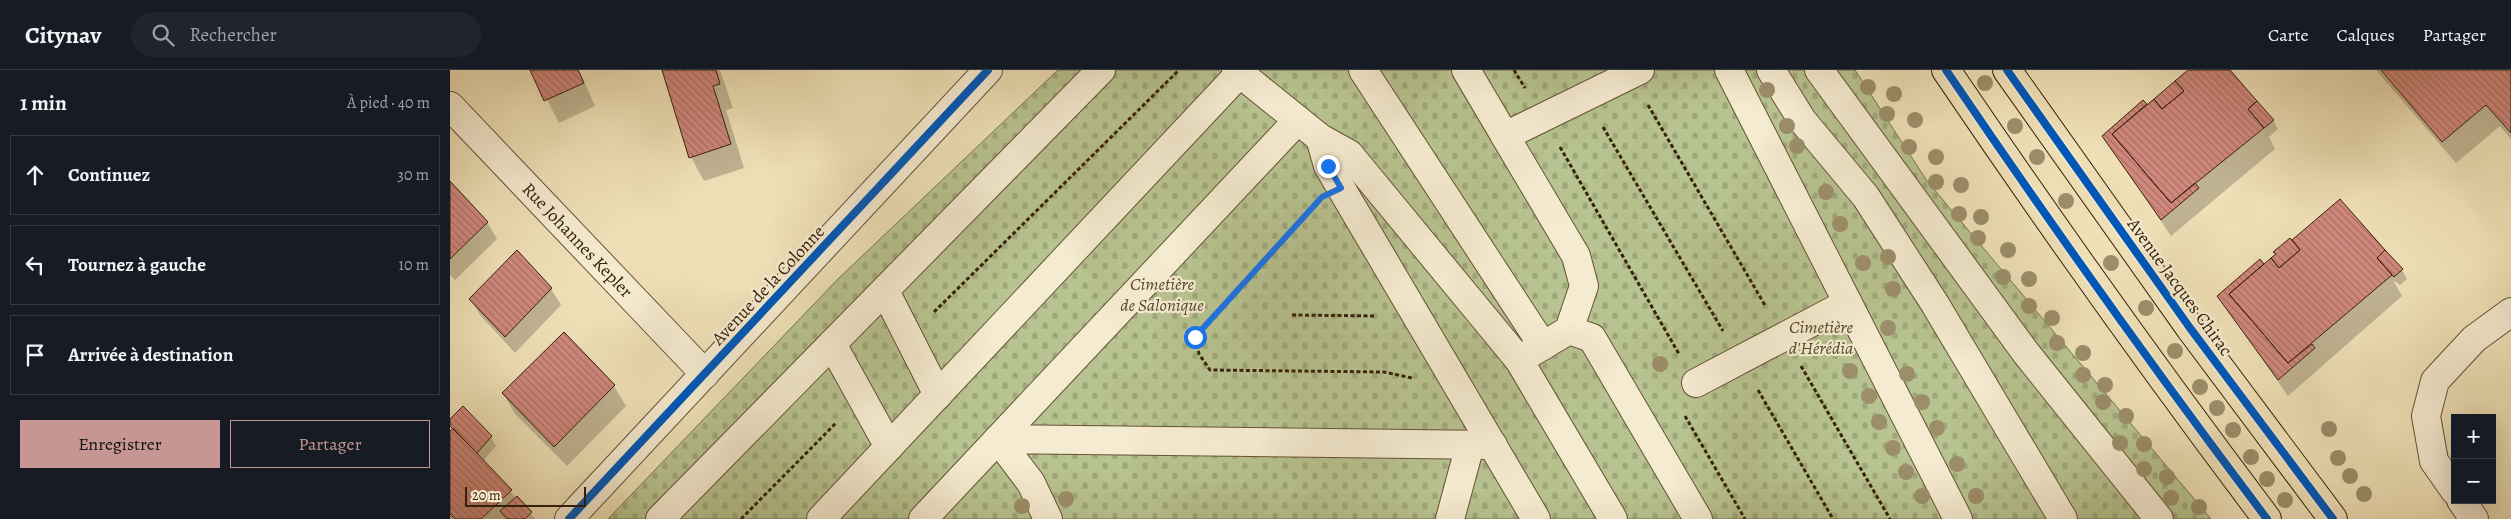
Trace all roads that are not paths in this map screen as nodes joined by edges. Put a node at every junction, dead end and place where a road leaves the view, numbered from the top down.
1 (988, 70) edge
2 (1102, 70) edge
3 (1363, 70) edge
4 (1466, 70) edge
5 (1729, 70) edge
6 (1771, 70) edge
7 (1819, 70) edge
8 (1946, 70) edge
9 (2008, 70) edge
10 (1238, 72) edge
11 (1635, 72) edge
12 (450, 106) edge
13 (1298, 120) junction
14 (1505, 136) junction
15 (1320, 138) junction
16 (885, 291) junction
17 (1848, 303) junction
18 (2511, 312) edge
19 (1569, 330) junction
20 (832, 344) junction
21 (1543, 346) junction
22 (1519, 360) junction
23 (705, 374) junction
24 (1696, 383) road end
25 (938, 395) junction
26 (998, 439) junction
27 (1481, 445) junction
28 (890, 446) junction
29 (2451, 485) edge
30 (2464, 504) edge
31 (569, 519) edge
32 (660, 519) edge
33 (821, 519) edge
34 (923, 519) edge
35 (1048, 519) edge
36 (1450, 519) edge
37 (1536, 519) edge
38 (1614, 519) edge
39 (1698, 519) edge
40 (1958, 519) edge
41 (2063, 519) edge
42 (2159, 519) edge
43 (2267, 519) edge
44 (2333, 519) edge
45 (2474, 519) edge

1 - 23 street, Avenue de la Colonne
2 - 16 street
3 - 21 street
4 - 14 street
5 - 17 street
6 - 41 street
7 - 42 street
8 - 43 main road
9 - 44 main road, Avenue Jacques Chirac
10 - 13 street
10 - 25 street
11 - 14 street
12 - 23 street, Rue Johannes Kepler
13 - 15 street
13 - 26 street
14 - 19 street
15 - 22 street
15 - 27 street
16 - 20 street
16 - 25 street
17 - 24 street
17 - 40 street
18 - 29 street
19 - 21 street
19 - 39 street
20 - 28 street
20 - 32 street
21 - 22 street
22 - 38 street
23 - 31 street, Avenue de la Colonne
25 - 28 street
26 - 27 street
26 - 34 street
26 - 35 street
27 - 36 street
27 - 37 street
28 - 33 street
30 - 45 street

